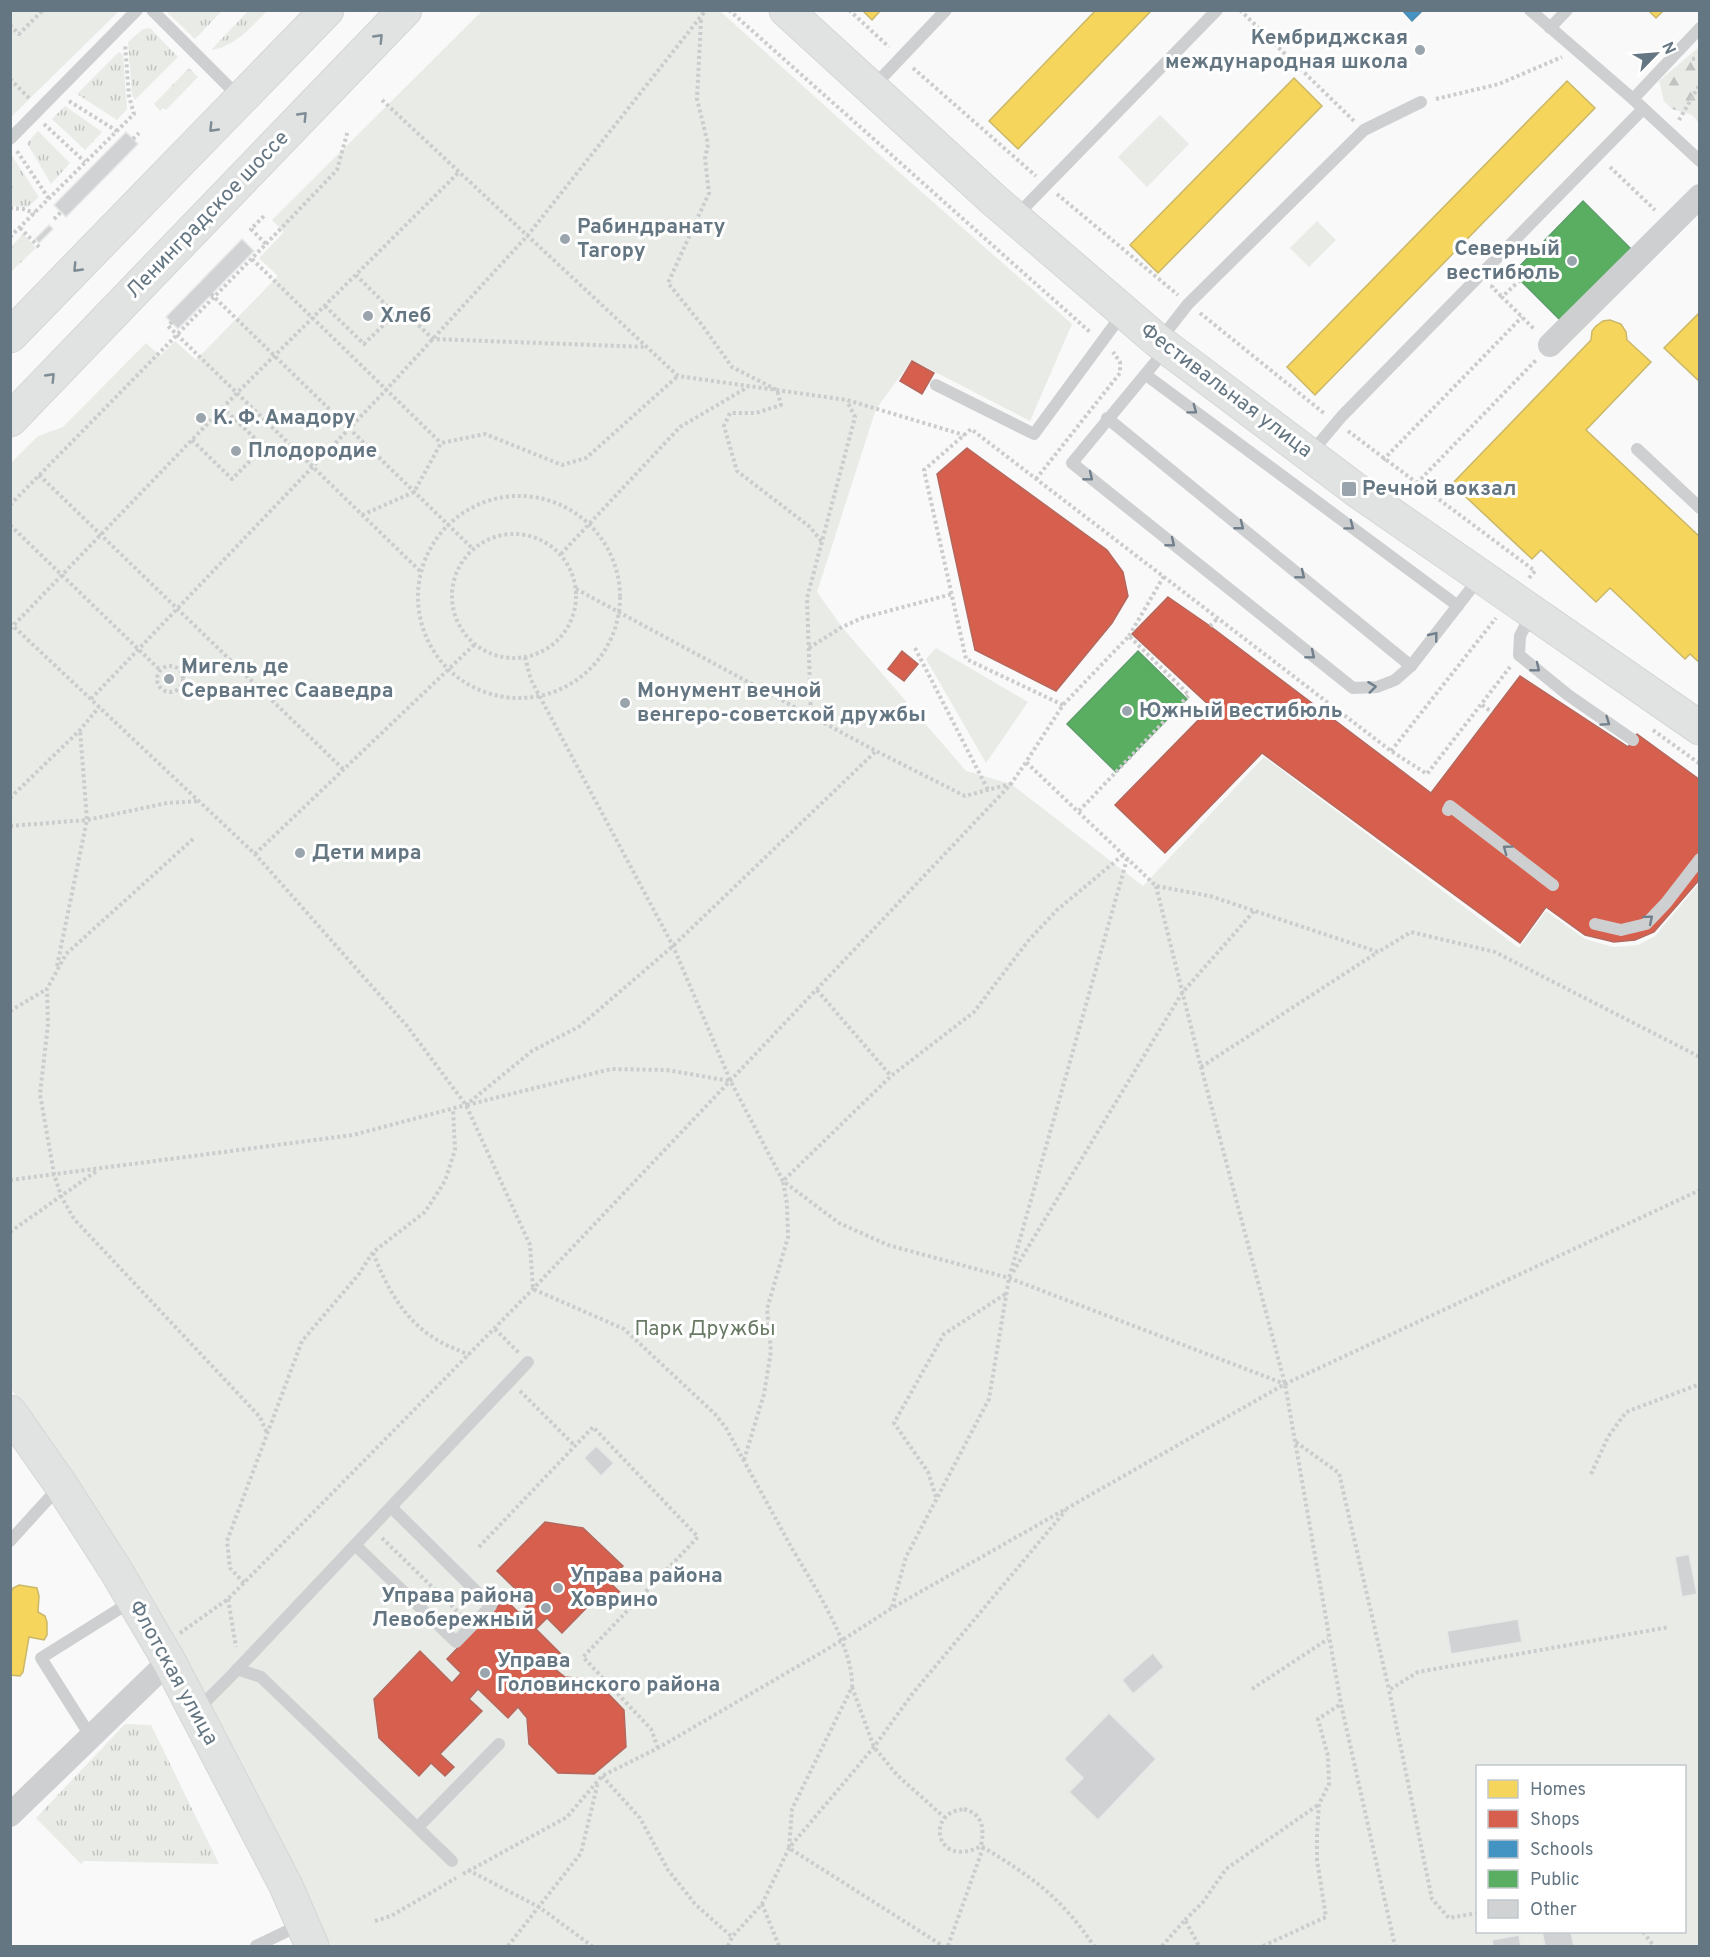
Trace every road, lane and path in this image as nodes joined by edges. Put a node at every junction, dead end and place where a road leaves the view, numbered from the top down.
1 (43, 10) edge
2 (137, 10) edge
3 (152, 10) edge
4 (327, 10) edge
5 (405, 10) edge
6 (706, 10) edge
7 (729, 10) edge
8 (786, 10) edge
9 (946, 10) edge
10 (1217, 10) edge
11 (1240, 10) edge
12 (1530, 10) edge
13 (1567, 10) edge
14 (701, 19) junction
15 (123, 24) junction
16 (10, 25) edge
17 (1550, 28) junction
18 (1700, 28) edge
19 (1576, 51) junction
20 (10, 79) edge
21 (1700, 84) edge
22 (871, 89) junction
23 (56, 93) junction
24 (1632, 99) junction
25 (242, 100) junction
26 (382, 100) dead end
27 (1420, 102) joint
28 (1643, 109) junction
29 (37, 112) junction
30 (348, 130) dead end
31 (1364, 130) junction
32 (117, 131) junction
33 (139, 133) dead end
34 (1671, 134) junction
35 (133, 139) dead end
36 (14, 145) edge
37 (1700, 161) edge
38 (85, 162) junction
39 (1610, 167) dead end
40 (459, 172) junction
41 (1700, 196) edge
42 (49, 199) junction
43 (10, 208) edge
44 (61, 212) dead end
45 (34, 213) junction
46 (266, 214) dead end
47 (1015, 218) junction
48 (54, 219) dead end
49 (1670, 225) junction
50 (20, 228) junction
51 (528, 235) junction
52 (10, 237) edge
53 (266, 244) junction
54 (41, 249) dead end
55 (252, 259) junction
56 (356, 275) junction
57 (1520, 280) dead end
58 (213, 296) junction
59 (325, 306) junction
60 (1124, 312) junction
61 (1522, 317) junction
62 (313, 318) junction
63 (414, 321) dead end
64 (172, 322) dead end
65 (14, 325) edge
66 (178, 335) junction
67 (433, 339) junction
68 (1101, 342) junction
69 (1163, 345) junction
70 (1550, 345) junction
71 (647, 347) junction
72 (274, 356) junction
73 (1146, 375) junction
74 (678, 376) junction
75 (936, 385) dead end
76 (749, 386) junction
77 (386, 390) junction
78 (777, 390) junction
79 (237, 393) junction
80 (847, 400) junction
81 (223, 408) junction
82 (1107, 418) junction
83 (10, 420) edge
84 (349, 428) junction
85 (964, 435) junction
86 (192, 440) junction
87 (441, 443) junction
88 (1637, 449) dead end
89 (1309, 455) junction
90 (1383, 460) dead end
91 (312, 466) junction
92 (39, 475) junction
93 (1036, 479) junction
94 (414, 492) junction
95 (10, 505) edge
96 (1700, 508) edge
97 (362, 515) junction
98 (10, 525) edge
99 (448, 525) junction
100 (588, 525) junction
101 (101, 535) junction
102 (822, 542) junction
103 (473, 549) junction
104 (561, 554) junction
105 (422, 572) junction
106 (62, 575) junction
107 (1164, 576) junction
108 (1481, 576) junction
109 (576, 589) junction
110 (952, 594) junction
111 (1513, 598) junction
112 (1458, 606) junction
113 (177, 609) junction
114 (618, 612) junction
115 (1218, 618) junction
116 (12, 626) edge
117 (1210, 626) dead end
118 (1553, 627) junction
119 (1129, 636) junction
120 (475, 644) junction
121 (809, 648) junction
122 (915, 648) dead end
123 (139, 650) junction
124 (1520, 655) junction
125 (525, 657) junction
126 (1411, 666) junction
127 (448, 669) junction
128 (160, 670) junction
129 (539, 696) junction
130 (91, 699) junction
131 (1063, 705) junction
132 (1482, 705) junction
133 (99, 707) junction
134 (1492, 712) dead end
135 (811, 717) junction
136 (1645, 725) dead end
137 (1700, 728) edge
138 (80, 730) junction
139 (1633, 740) dead end
140 (876, 751) junction
141 (1391, 751) junction
142 (1026, 762) junction
143 (1700, 764) edge
144 (344, 769) junction
145 (1011, 784) junction
146 (988, 790) junction
147 (10, 798) edge
148 (200, 801) junction
149 (1448, 810) dead end
150 (1079, 811) junction
151 (87, 820) junction
152 (10, 826) edge
153 (193, 839) dead end
154 (255, 854) junction
155 (1123, 855) junction
156 (1127, 859) junction
157 (1700, 859) edge
158 (1553, 885) dead end
159 (1156, 886) junction
160 (1255, 910) junction
161 (1595, 924) dead end
162 (673, 946) junction
163 (1378, 952) junction
164 (56, 971) junction
165 (47, 989) junction
166 (817, 990) junction
167 (1182, 993) junction
168 (10, 1011) edge
169 (1700, 1057) edge
170 (1201, 1067) junction
171 (891, 1076) junction
172 (731, 1082) junction
173 (466, 1105) junction
174 (453, 1109) junction
175 (101, 1168) junction
176 (54, 1174) junction
177 (10, 1179) edge
178 (783, 1181) junction
179 (1700, 1190) edge
180 (61, 1196) junction
181 (10, 1232) edge
182 (373, 1252) junction
183 (1009, 1278) junction
184 (533, 1289) junction
185 (1008, 1293) junction
186 (495, 1329) junction
187 (469, 1355) junction
188 (528, 1362) joint
189 (510, 1381) junction
190 (1285, 1384) junction
191 (1700, 1384) edge
192 (10, 1412) edge
193 (267, 1433) junction
194 (1296, 1442) junction
195 (575, 1446) junction
196 (744, 1461) junction
197 (1591, 1474) dead end
198 (61, 1485) junction
199 (937, 1498) junction
200 (391, 1507) junction
201 (1069, 1508) junction
202 (371, 1528) junction
203 (10, 1541) edge
204 (355, 1545) junction
205 (480, 1547) dead end
206 (244, 1582) junction
207 (228, 1599) junction
208 (133, 1600) junction
209 (892, 1608) junction
210 (459, 1613) dead end
211 (1669, 1627) dead end
212 (1328, 1639) junction
213 (841, 1641) junction
214 (171, 1649) junction
215 (237, 1654) dead end
216 (237, 1669) junction
217 (852, 1687) junction
218 (1252, 1689) dead end
219 (1389, 1690) junction
220 (1341, 1704) junction
221 (195, 1712) junction
222 (91, 1737) junction
223 (499, 1744) dead end
224 (873, 1747) junction
225 (658, 1748) junction
226 (600, 1778) junction
227 (1319, 1804) junction
228 (10, 1815) edge
229 (944, 1817) junction
230 (418, 1827) junction
231 (981, 1846) junction
232 (789, 1848) junction
233 (452, 1861) joint
234 (469, 1870) junction
235 (762, 1904) junction
236 (539, 1907) junction
237 (1476, 1913) edge
238 (1185, 1920) junction
239 (375, 1921) dead end
240 (1644, 1933) edge
241 (308, 1935) edge
242 (732, 1937) junction
243 (256, 1946) edge
244 (508, 1947) edge
245 (592, 1947) edge
246 (728, 1947) edge
247 (779, 1947) edge
248 (945, 1947) edge
249 (1094, 1947) edge
250 (1162, 1947) edge
251 (1199, 1947) edge
252 (1263, 1947) edge
253 (1395, 1947) edge
254 (1654, 1947) edge

1 - 16 path
2 - 15 lane
3 - 25 lane
4 - 25 street
83 -> 5 street, Ленинградское шоссе
6 - 14 path
7 - 68 path
8 - 22 street, Фестивальная улица
9 - 22 lane
10 - 47 lane
11 - 31 path
12 - 17 lane
13 - 17 lane
14 - 51 path
14 - 78 path
15 - 23 lane
15 - 32 path
17 - 19 lane
18 - 24 lane
19 - 24 lane
19 - 27 path
20 - 29 path
21 - 34 path
22 - 47 street, Фестивальная улица
23 - 29 lane
23 - 32 path
24 - 28 lane
25 -> 65 street
26 - 40 path
27 - 31 lane
28 - 34 lane
28 - 89 lane
29 - 36 lane
29 - 38 path
30 - 53 path
31 - 69 lane
32 - 38 path
33 - 35 path
34 - 37 lane
36 - 42 path
38 - 42 path
39 - 49 path
40 - 51 path
40 - 56 path
41 - 49 street
42 - 45 path
43 - 45 path
44 - 48 path
45 - 50 path
46 - 53 path
47 - 60 street, Фестивальная улица
49 - 70 street
50 - 52 path
50 - 54 path
51 - 67 path
51 - 71 path
53 - 55 path
55 - 58 path
55 - 62 path
56 - 59 path
56 - 59 path
57 - 61 path
58 - 66 path
58 - 72 path
59 - 62 path
60 - 68 lane
60 - 69 street, Фестивальная улица
61 - 70 path
61 - 90 path
62 - 72 path
62 - 77 path
63 - 67 path
64 - 66 path
66 - 79 path
66 - 92 path
67 - 71 path
67 - 77 path
68 - 75 lane
68 - 93 path
69 - 73 lane
69 - 89 street, Фестивальная улица
70 - 111 path
71 - 74 path
72 - 79 path
72 - 84 path
73 - 82 lane
73 -> 112 lane
74 - 76 path
74 - 87 path
76 - 78 path
76 - 100 path
77 - 84 path
77 - 87 path
78 - 80 path
78 - 102 path
79 - 81 path
79 - 91 path
80 - 85 path
80 - 102 path
81 - 86 path
81 - 86 path
82 -> 126 lane
82 -> 126 lane
84 - 91 path
84 - 94 path
85 - 93 path
85 - 110 path
86 - 101 path
87 - 94 path
88 - 96 lane
89 - 108 street, Фестивальная улица
91 - 97 path
91 - 113 path
92 - 95 path
92 - 101 path
93 - 107 path
94 - 97 path
94 - 99 path
97 - 105 path
98 - 106 path
99 - 100 path
99 - 103 path
99 - 105 path
100 - 104 path
100 - 114 path
101 - 106 path
101 - 113 path
102 - 121 path
103 - 104 path
103 - 120 path
104 - 109 path
105 - 127 path
106 - 116 path
106 - 123 path
107 - 115 path
107 - 119 path
108 - 111 street, Фестивальная улица
108 - 112 lane
109 - 114 path
109 - 125 path
110 - 121 path
110 - 131 path
111 - 118 street, Фестивальная улица
111 - 141 path
126 -> 112 lane
113 - 123 path
113 - 144 path
114 - 129 path
114 - 135 path
115 - 117 path
115 - 141 path
116 - 130 path
118 - 124 lane
118 - 137 street, Фестивальная улица
119 - 131 path
119 - 150 path
120 - 125 path
120 - 127 path
121 - 135 path
122 - 146 path
123 - 128 path
123 - 130 path
124 - 132 path
124 -> 139 lane
125 - 129 path
127 - 129 path
127 - 144 path
128 - 128 path
129 - 162 path
130 - 133 path
131 - 142 path
132 - 134 path
132 - 141 path
133 - 138 path
133 - 148 path
135 - 140 path
136 - 143 path
138 - 147 path
138 - 151 path
140 - 146 path
140 - 162 path
142 - 145 path
142 - 150 path
144 - 154 path
145 - 146 path
145 - 166 path
148 - 151 path
148 - 154 path
158 -> 149 lane
150 - 155 path
151 - 152 path
151 - 164 path
153 - 164 path
154 - 173 path
155 - 156 path
155 - 171 path
156 - 159 path
156 - 183 path
161 -> 157 lane
159 - 160 path
159 - 167 path
160 - 163 path
160 - 167 path
162 - 172 path
162 - 173 path
163 - 169 path
163 - 170 path
164 - 165 path
165 - 168 path
165 - 176 path
166 - 171 path
166 - 172 path
167 - 170 path
167 - 183 path
170 - 190 path
171 - 178 path
172 - 173 path
172 - 178 path
172 - 184 path
173 - 174 path
173 - 184 path
174 - 175 path
174 - 182 path
175 - 176 path
175 - 180 path
176 - 177 path
176 - 180 path
178 - 183 path
178 - 196 path
179 - 190 path
180 - 181 path
180 - 193 path
182 - 187 path
182 - 193 path
183 - 185 path
183 - 190 path
184 - 186 path
184 - 196 path
185 - 199 path
185 - 199 path
186 - 187 path
186 - 188 path
187 - 206 path
188 - 189 lane
189 - 195 path
189 - 200 lane
190 - 194 path
190 - 201 path
191 - 197 path
192 - 198 street, Флотская улица
193 - 206 path
194 - 212 path
194 - 219 path
195 - 205 path
195 - 225 path
196 - 213 path
198 - 203 lane
198 - 208 street, Флотская улица
199 - 209 path
200 - 202 lane
200 - 204 lane
201 - 209 path
201 - 224 path
202 - 204 lane
202 - 210 path
204 - 216 lane
206 - 207 path
207 - 214 path
207 - 215 path
208 - 214 street, Флотская улица
208 - 222 lane
209 - 213 path
211 - 219 path
212 - 218 path
212 - 220 path
213 - 217 path
213 - 225 path
214 - 221 street, Флотская улица
214 - 222 street
216 - 221 lane
216 - 230 lane
217 - 224 path
217 - 232 path
219 - 237 path
220 - 227 path
220 - 253 path
221 - 241 street, Флотская улица
222 - 228 street
223 - 230 lane
224 - 229 path
224 - 232 path
225 - 226 path
226 - 234 path
226 - 236 path
226 - 242 path
227 - 238 path
227 - 252 path
229 - 231 path
229 - 231 path
230 - 233 lane
231 - 248 path
231 - 249 path
232 - 235 path
232 - 248 path
233 - 234 path
234 - 236 path
234 - 239 path
235 - 242 path
235 - 247 path
236 - 244 path
236 - 245 path
238 - 250 path
238 - 251 path
240 - 254 path
241 - 243 lane
242 - 246 path

